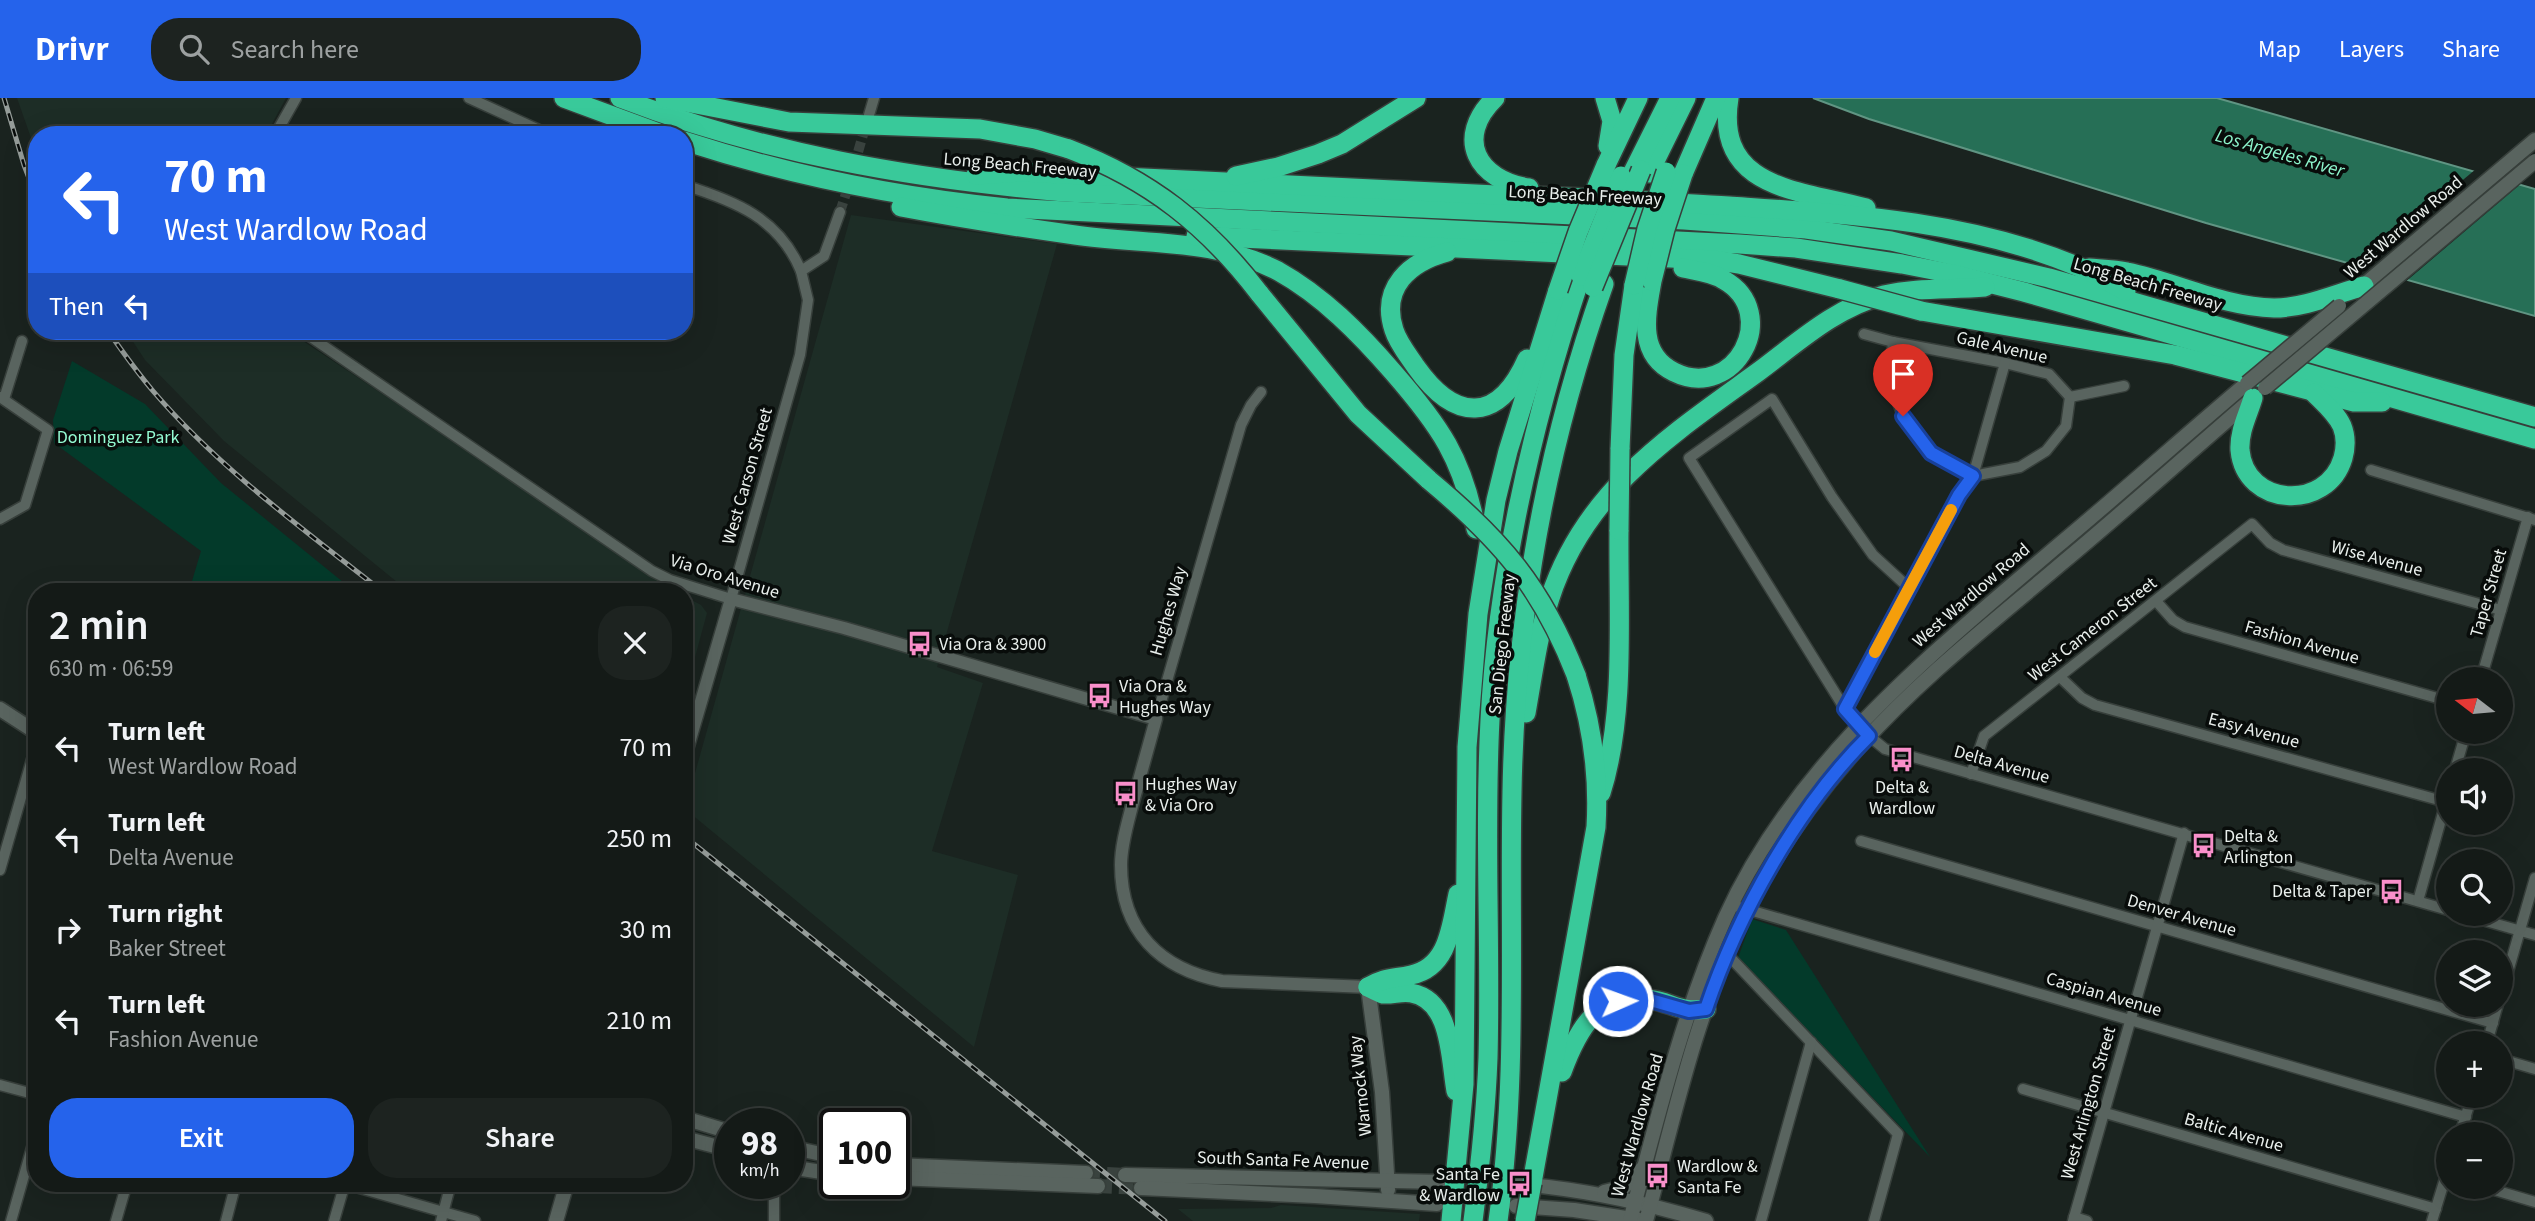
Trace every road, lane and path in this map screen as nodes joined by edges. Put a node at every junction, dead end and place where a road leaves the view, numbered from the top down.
1 (296, 98) edge
2 (469, 98) edge
3 (564, 98) edge
4 (620, 98) edge
5 (665, 98) edge
6 (874, 98) edge
7 (1416, 98) edge
8 (1495, 98) edge
9 (1605, 98) edge
10 (1638, 98) edge
11 (1729, 98) edge
12 (1674, 100) edge
13 (1712, 106) edge
14 (869, 115) tunnel mouth
15 (280, 126) edge
16 (530, 126) edge
17 (640, 126) edge
18 (2535, 141) edge
19 (693, 144) edge
20 (2535, 161) edge
21 (761, 164) junction
22 (1642, 172) junction
23 (928, 178) junction
24 (1224, 182) junction
25 (693, 188) edge
26 (1586, 197) junction
27 (841, 212) tunnel mouth
28 (1916, 222) junction
29 (1052, 231) junction
30 (1461, 248) junction
31 (1631, 256) junction
32 (2079, 267) junction
33 (802, 271) junction
34 (1592, 281) junction
35 (1643, 283) junction
36 (1996, 286) junction
37 (2364, 286) junction
38 (1558, 290) junction
39 (2167, 312) junction
40 (1864, 334) dead end
41 (315, 340) edge
42 (22, 341) dead end
43 (1892, 342) junction
44 (2005, 363) junction
45 (2124, 386) dead end
46 (2255, 389) junction
47 (1261, 392) dead end
48 (2314, 392) junction
49 (2070, 397) junction
50 (2, 398) edge
51 (2404, 401) junction
52 (2535, 417) edge
53 (2535, 439) edge
54 (2371, 470) dead end
55 (1973, 476) junction
56 (0, 519) edge
57 (2531, 519) edge
58 (2252, 524) joint
59 (1483, 572) junction
60 (680, 583) edge
61 (693, 587) edge
62 (1909, 588) junction
63 (731, 599) junction
64 (2155, 601) junction
65 (2501, 610) junction
66 (2484, 667) edge
67 (2060, 677) junction
68 (2436, 698) edge
69 (0, 709) edge
70 (1845, 709) junction
71 (1156, 719) junction
72 (1858, 725) junction
73 (28, 727) edge
74 (693, 729) edge
75 (1869, 736) junction
76 (28, 773) edge
77 (1971, 774) junction
78 (1512, 793) junction
79 (2436, 795) edge
80 (1597, 807) junction
81 (2183, 833) junction
82 (2437, 835) edge
83 (1861, 841) dead end
84 (1466, 859) junction
85 (0, 870) edge
86 (2535, 878) edge
87 (2418, 901) junction
88 (1732, 905) junction
89 (2436, 906) edge
90 (1748, 909) junction
91 (2157, 926) junction
92 (2505, 926) edge
93 (2520, 930) junction
94 (2535, 935) edge
95 (1727, 954) junction
96 (2513, 954) edge
97 (1368, 987) junction
98 (1698, 1010) junction
99 (2495, 1017) edge
100 (2130, 1020) junction
101 (2493, 1023) junction
102 (2491, 1031) edge
103 (1811, 1042) junction
104 (2513, 1063) edge
105 (2535, 1069) edge
106 (0, 1085) edge
107 (2023, 1088) dead end
108 (28, 1093) edge
109 (2468, 1108) edge
110 (2104, 1112) junction
111 (2466, 1116) junction
112 (693, 1121) edge
113 (2464, 1122) edge
114 (1461, 1123) junction
115 (714, 1127) edge
116 (1542, 1131) junction
117 (693, 1140) edge
118 (714, 1146) edge
119 (28, 1162) edge
120 (910, 1166) edge
121 (1645, 1166) junction
122 (1086, 1173) tunnel mouth
123 (1125, 1175) tunnel mouth
124 (910, 1179) edge
125 (1388, 1182) junction
126 (1441, 1182) dead end
127 (1525, 1184) junction
128 (1098, 1186) tunnel mouth
129 (1141, 1188) tunnel mouth
130 (124, 1192) edge
131 (234, 1192) edge
132 (342, 1192) edge
133 (370, 1192) edge
134 (449, 1192) edge
135 (564, 1192) edge
136 (1598, 1193) junction
137 (2513, 1195) edge
138 (774, 1199) edge
139 (2439, 1199) edge
140 (1388, 1201) junction
141 (1635, 1201) junction
142 (2535, 1202) edge
143 (1437, 1204) dead end
144 (1651, 1205) junction
145 (2436, 1209) junction
146 (1520, 1214) edge
147 (442, 1217) edge
148 (2073, 1219) edge
149 (1638, 1220) edge
150 (11, 1221) edge
151 (116, 1221) edge
152 (226, 1221) edge
153 (334, 1221) edge
154 (475, 1221) edge
155 (556, 1221) edge
156 (774, 1221) edge
157 (1451, 1221) edge
158 (1473, 1221) edge
159 (1481, 1221) edge
160 (1488, 1221) edge
161 (1498, 1221) edge
162 (1532, 1221) edge
163 (1706, 1221) edge
164 (1761, 1221) edge
165 (1874, 1221) edge
166 (2087, 1221) edge
167 (2432, 1221) edge

1 - 15 street
2 - 16 street
3 - 17 highway
4 - 23 highway, Long Beach Freeway
5 - 80 highway, bridge
6 - 14 street
7 - 24 highway
8 - 26 highway
9 - 22 highway
10 - 22 highway
11 - 28 highway
12 - 22 highway, San Diego Freeway
12 - 22 highway, San Diego Freeway
13 - 22 highway
18 - 37 main road, West Wardlow Road
19 - 21 highway
20 - 46 main road, West Wardlow Road, bridge
21 - 29 highway
21 - 36 highway
22 - 34 highway, San Diego Freeway
22 - 34 highway, San Diego Freeway, bridge
22 - 35 highway, bridge
22 - 38 highway, bridge
23 - 24 highway
23 - 39 highway, Long Beach Freeway
24 - 26 highway
25 - 33 street
26 - 28 highway
27 - 33 street
28 - 32 highway
29 - 30 highway
29 - 59 highway
30 - 31 highway
30 - 38 highway
31 - 35 highway
31 - 48 highway, bridge
32 - 37 highway
32 - 39 highway
33 - 63 street, West Carson Street
34 - 78 highway, San Diego Freeway
34 - 158 highway, San Diego Freeway
34 - 159 highway
34 - 160 highway
35 - 80 highway, bridge
36 - 51 highway
36 - 78 highway
37 - 46 main road, West Wardlow Road, bridge
38 - 59 highway
39 - 52 highway, Long Beach Freeway
40 - 43 street, Gale Avenue
41 - 60 street, Via Oro Avenue
42 - 50 street
43 - 44 street, Gale Avenue
43 - 55 street
44 - 49 street, Gale Avenue
44 - 55 street
45 - 49 street
46 - 48 highway
46 - 72 main road, West Wardlow Road
46 - 75 main road, West Wardlow Road
47 - 71 street, Hughes Way
48 - 51 highway
49 - 55 street
50 - 56 street
51 - 53 highway
54 - 57 street
55 - 62 street
57 - 65 street, Taper Street
58 - 64 street, West Cameron Street
58 - 65 street, Wise Avenue
59 - 84 highway
61 - 63 street, Via Oro Avenue
62 - 70 street
62 - 70 street, Delta Avenue
63 - 71 street, Via Oro Avenue
63 - 74 street, West Carson Street
64 - 67 street, West Cameron Street
64 - 68 street, Fashion Avenue
65 - 66 street, Taper Street
67 - 77 street, West Cameron Street
67 - 79 street, Easy Avenue
69 - 73 main road
70 - 72 street, Delta Avenue
71 - 97 street, Hughes Way
72 - 75 street, Delta Avenue
72 - 88 main road, West Wardlow Road
75 - 77 street, Delta Avenue
75 - 90 main road, West Wardlow Road
76 - 85 street
77 - 81 street, Delta Avenue
78 - 161 highway, San Diego Freeway
80 - 116 highway
81 - 87 street, Delta Avenue
81 - 91 street, West Arlington Street
82 - 87 street
83 - 91 street, Denver Avenue
84 - 97 highway
84 - 114 highway
86 - 93 street
87 - 89 street, Delta Avenue
88 - 90 street, Caspian Avenue
88 - 98 main road, West Wardlow Road
90 - 95 main road, West Wardlow Road
90 - 100 street, Caspian Avenue
91 - 100 street, West Arlington Street
91 - 101 street, Denver Avenue
92 - 93 street
93 - 94 street
93 - 96 street
95 - 98 main road, West Wardlow Road
95 - 103 street
97 - 114 highway
97 - 125 main road, Warnock Way
98 - 116 highway
98 - 121 main road, West Wardlow Road
98 - 144 main road, West Wardlow Road
99 - 101 street
100 - 110 street, West Arlington Street
100 - 111 street, Caspian Avenue
101 - 102 street
103 - 164 street
103 - 165 street
104 - 105 street
106 - 108 street
107 - 110 street, Baltic Avenue
109 - 111 street
110 - 145 street, Baltic Avenue
110 - 148 street, West Arlington Street
111 - 113 street
112 - 115 main road
114 - 157 highway
116 - 127 highway
117 - 118 main road
119 - 150 street
120 - 122 main road
121 - 136 main road
121 - 141 main road, West Wardlow Road
123 - 125 main road, South Santa Fe Avenue
124 - 128 main road
125 - 126 main road, South Santa Fe Avenue
125 - 140 main road, Warnock Way
127 - 136 main road
127 - 146 highway, bridge
127 - 162 highway, bridge
129 - 140 main road, South Santa Fe Avenue
130 - 151 street
131 - 152 street
132 - 153 street
133 - 147 street
134 - 147 street
135 - 155 main road
136 - 141 main road
137 - 142 street
138 - 156 street
139 - 145 street
140 - 143 main road, South Santa Fe Avenue
141 - 144 main road
141 - 149 main road, West Wardlow Road
144 - 149 main road, West Wardlow Road
144 - 163 main road
145 - 167 street
146 - 149 main road
147 - 154 street
148 - 166 street

